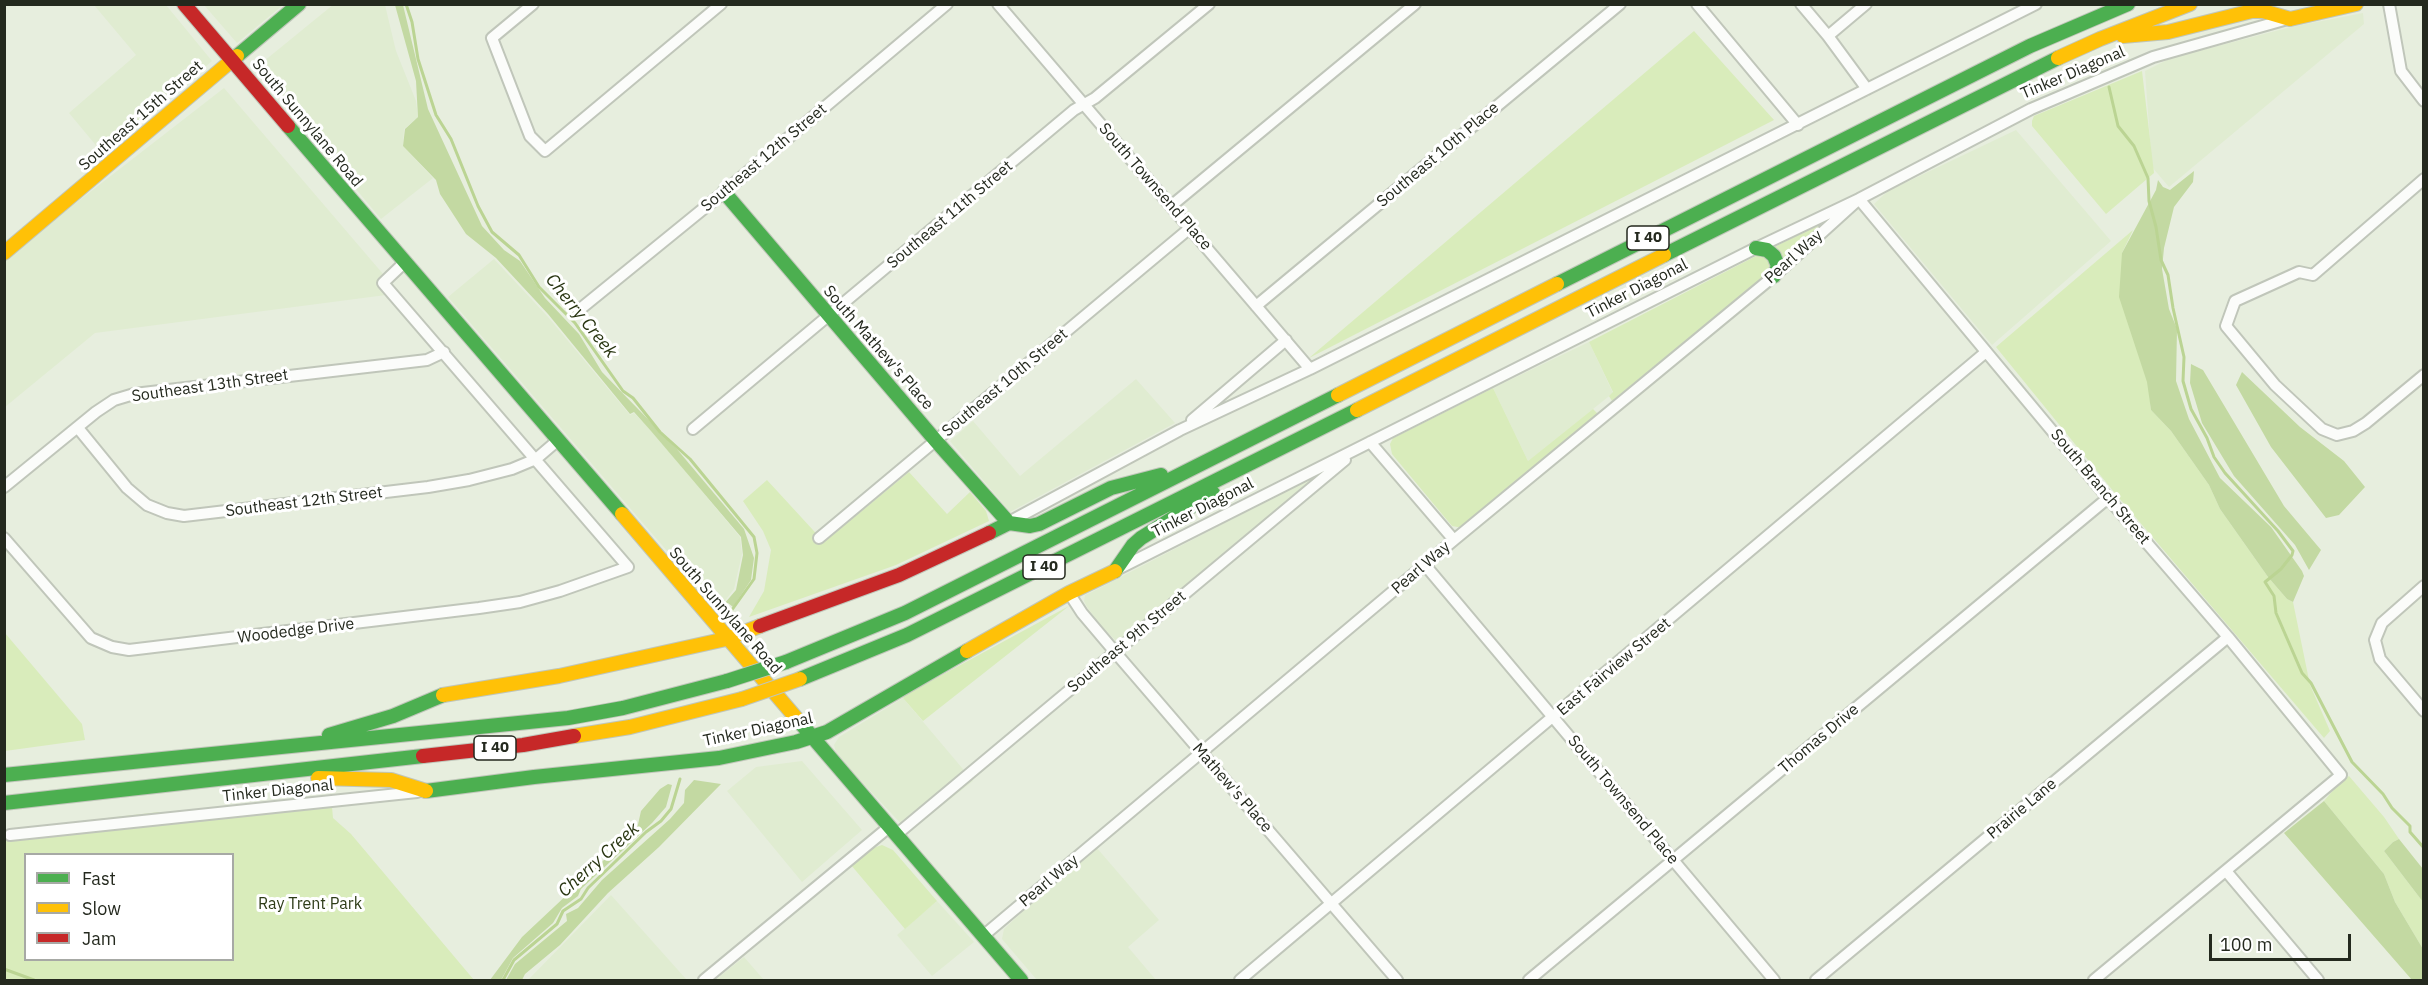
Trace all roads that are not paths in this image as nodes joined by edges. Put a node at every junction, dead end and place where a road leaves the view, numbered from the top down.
1 (184, 4) edge
2 (299, 4) edge
3 (533, 4) edge
4 (722, 4) edge
5 (948, 4) edge
6 (1209, 4) edge
7 (1415, 4) edge
8 (1620, 4) edge
9 (1697, 4) edge
10 (1801, 4) edge
11 (1866, 4) edge
12 (2036, 4) edge
13 (2121, 4) edge
14 (2128, 4) edge
15 (2190, 4) edge
16 (2356, 4) edge
17 (2389, 4) edge
18 (1002, 6) edge
19 (2098, 16) junction
20 (2290, 19) junction
21 (1828, 36) junction
22 (2100, 39) junction
23 (232, 60) junction
24 (1867, 89) junction
25 (2424, 101) edge
26 (1084, 104) junction
27 (1798, 125) junction
28 (2424, 179) edge
29 (724, 192) junction
30 (1858, 199) junction
31 (1171, 206) junction
32 (1190, 228) junction
33 (1756, 248) junction
34 (4, 253) edge
35 (404, 263) junction
36 (1774, 276) junction
37 (1256, 306) junction
38 (579, 310) dead end
39 (829, 317) junction
40 (1286, 340) junction
41 (444, 352) junction
42 (1986, 352) junction
43 (1310, 369) junction
44 (2424, 375) edge
45 (78, 428) junction
46 (693, 429) dead end
47 (1180, 430) junction
48 (557, 441) junction
49 (936, 441) junction
50 (1370, 442) junction
51 (1284, 446) junction
52 (1359, 449) junction
53 (536, 459) junction
54 (1200, 464) junction
55 (4, 488) edge
56 (2108, 498) junction
57 (1008, 523) junction
58 (4, 538) edge
59 (819, 538) dead end
60 (1454, 540) junction
61 (1425, 566) junction
62 (1114, 571) junction
63 (2424, 586) edge
64 (1069, 593) junction
65 (2228, 637) junction
66 (726, 639) junction
67 (1115, 652) junction
68 (2424, 711) edge
69 (1554, 717) junction
70 (812, 737) junction
71 (290, 747) junction
72 (1202, 753) junction
73 (4, 775) edge
74 (244, 777) junction
75 (426, 791) junction
76 (4, 803) edge
77 (892, 831) junction
78 (10, 835) dead end
79 (1673, 861) junction
80 (2226, 871) junction
81 (1332, 903) junction
82 (983, 936) junction
83 (704, 981) edge
84 (1021, 981) edge
85 (1240, 981) edge
86 (1397, 981) edge
87 (1529, 981) edge
88 (1774, 981) edge
89 (1816, 981) edge
90 (2094, 981) edge
91 (2318, 981) edge

1 - 23 main road, South Sunnylane Road
2 - 23 main road, Southeast 15th Street
3 - 4 street
5 - 29 street, Southeast 12th Street
6 - 26 street, Southeast 11th Street
7 - 31 street
8 - 37 street, Southeast 10th Place
9 - 27 street
10 - 21 street
11 - 21 street
12 - 24 street
13 - 19 main road
14 - 19 main road, I 40
15 - 22 main road, Tinker Diagonal / I 40
16 - 20 main road, Tinker Diagonal
17 - 25 street
18 - 26 street, South Townsend Place
19 - 54 main road, I 40
20 - 22 main road
20 - 30 street, Tinker Diagonal
21 - 24 street
22 - 51 main road, Tinker Diagonal / I 40
23 - 34 main road, Southeast 15th Street
23 - 35 main road, South Sunnylane Road
24 - 27 street
26 - 31 street, South Townsend Place
26 - 39 street, Southeast 11th Street
27 - 43 street
28 - 44 street
29 - 38 street, Southeast 12th Street
29 - 39 main road, South Mathew's Place
30 - 33 street, Tinker Diagonal
30 - 36 street, Pearl Way
30 - 42 street, South Branch Street
31 - 32 street, South Townsend Place
32 - 37 street, South Townsend Place
32 - 49 street, Southeast 10th Street
33 - 36 main road
33 - 50 street, Tinker Diagonal
35 - 41 street
35 - 48 main road, South Sunnylane Road
36 - 60 street, Pearl Way
37 - 40 street, South Townsend Place
39 - 46 street, Southeast 11th Street
39 - 49 main road, South Mathew's Place
40 - 43 street, South Townsend Place
40 - 47 street
41 - 45 street, Southeast 13th Street
41 - 53 street
42 - 56 street, South Branch Street
42 - 69 street, East Fairview Street
43 - 47 street
45 - 53 street, Southeast 12th Street
45 - 55 street, Southeast 13th Street
47 - 57 street
48 - 53 street, Southeast 12th Street
48 - 66 main road, South Sunnylane Road
49 - 57 main road, South Mathew's Place
49 - 59 street, Southeast 10th Street
50 - 52 street, Tinker Diagonal
50 - 60 street
51 - 62 main road
51 - 74 main road, Tinker Diagonal / I 40, bridge
52 - 62 street, Tinker Diagonal
52 - 67 street, Southeast 9th Street
53 - 58 street, Woodedge Drive
54 - 57 main road
54 - 71 main road, I 40, bridge
56 - 65 street, South Branch Street
56 - 79 street, Thomas Drive
57 - 66 main road
60 - 61 street, Pearl Way
61 - 69 street, South Townsend Place
61 - 72 street, Pearl Way
62 - 64 main road, Tinker Diagonal
63 - 68 street
64 - 67 street, Mathew's Place
64 - 70 main road, Tinker Diagonal
65 - 80 street, South Branch Street
65 - 89 street, Prairie Lane
66 - 70 main road, South Sunnylane Road
66 - 71 main road
67 - 72 street, Mathew's Place
67 - 77 street, Southeast 9th Street
69 - 79 street, South Townsend Place
69 - 81 street, East Fairview Street
70 - 75 main road, Tinker Diagonal
70 - 77 main road, South Sunnylane Road
71 - 73 main road, I 40
72 - 81 street, Mathew's Place
72 - 82 street, Pearl Way
74 - 75 main road
74 - 76 main road, Tinker Diagonal / I 40
75 - 78 street, Tinker Diagonal
77 - 82 main road, South Sunnylane Road
77 - 83 street, Southeast 9th Street
79 - 87 street, Thomas Drive
79 - 88 street, South Townsend Place
80 - 90 street
80 - 91 street
81 - 85 street, East Fairview Street
81 - 86 street, Mathew's Place
82 - 84 main road, South Sunnylane Road

